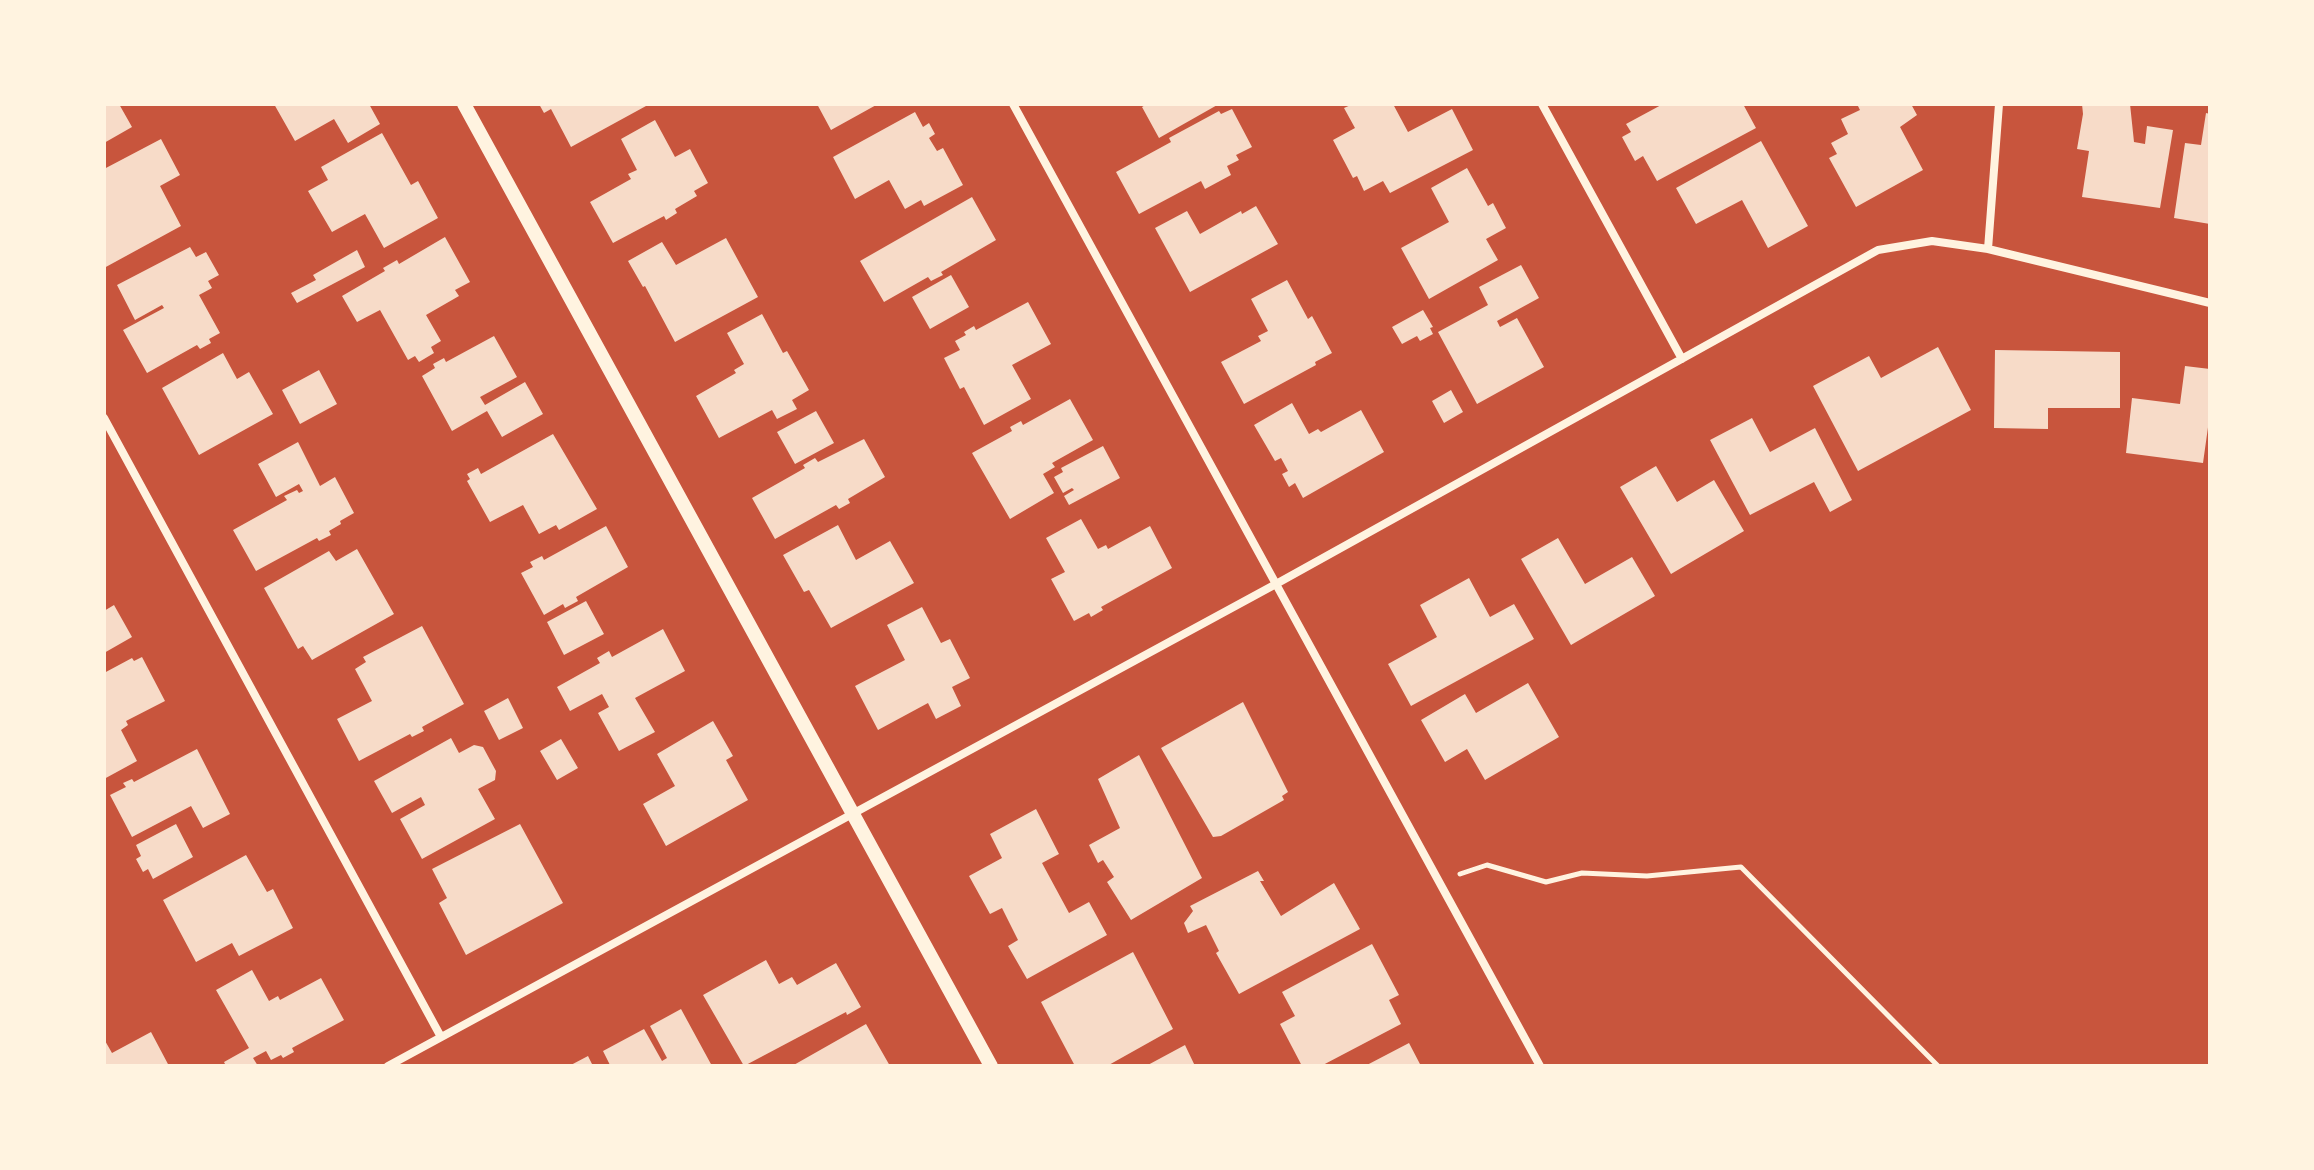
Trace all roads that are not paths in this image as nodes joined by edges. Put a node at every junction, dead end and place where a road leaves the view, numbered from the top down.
1 (464, 104) edge
2 (1013, 104) edge
3 (1542, 104) edge
4 (1999, 104) edge
5 (1988, 249) junction
6 (2210, 303) edge
7 (1682, 359) junction
8 (104, 418) edge
9 (1276, 584) junction
10 (853, 814) junction
11 (441, 1037) junction
12 (388, 1066) edge
13 (991, 1066) edge
14 (1540, 1066) edge

1 - 10 street
2 - 9 street
3 - 7 street
4 - 5 street
5 - 6 street
5 - 7 street
7 - 9 street
8 - 11 street
9 - 10 street
9 - 14 street
10 - 11 street
10 - 13 street
11 - 12 street

